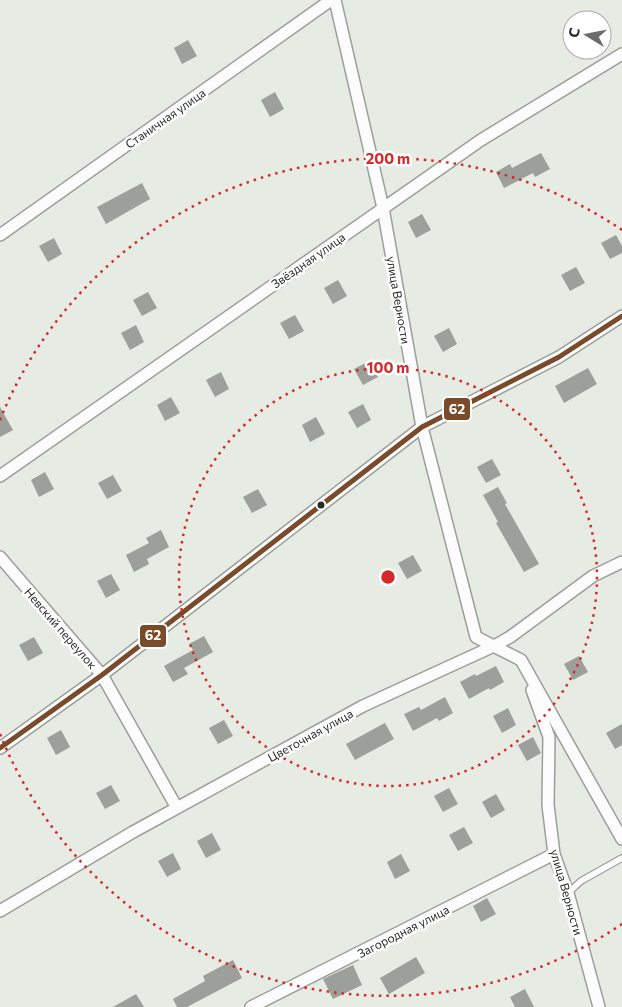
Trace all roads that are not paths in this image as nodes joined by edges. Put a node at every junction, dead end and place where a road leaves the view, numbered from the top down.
1 (331, 0) edge
2 (335, 0) edge
3 (622, 54) edge
4 (383, 208) junction
5 (0, 235) edge
6 (622, 316) edge
7 (422, 427) junction
8 (0, 476) edge
9 (0, 557) edge
10 (622, 562) edge
11 (494, 646) junction
12 (521, 660) junction
13 (102, 675) junction
14 (0, 748) edge
15 (177, 808) junction
16 (622, 839) edge
17 (554, 854) junction
18 (622, 858) edge
19 (568, 893) junction
20 (0, 911) edge
21 (251, 1007) edge
22 (599, 1007) edge

1 - 5 street, Станичная улица
2 - 4 street, улица Верности
3 - 4 street, Звёздная улица
4 - 7 street, улица Верности
4 - 8 street, Звёздная улица
6 - 7 street
7 - 11 street, улица Верности
7 - 13 street
9 - 13 street, Невский переулок
10 - 11 street, Цветочная улица
11 - 12 street, улица Верности
11 - 15 street, Цветочная улица
12 - 16 street
12 - 17 street, улица Верности
13 - 14 street
13 - 15 street, Невский переулок
15 - 20 street, Цветочная улица
17 - 19 street, улица Верности
17 - 21 street, Загородная улица
18 - 19 lane
19 - 22 street, улица Верности

